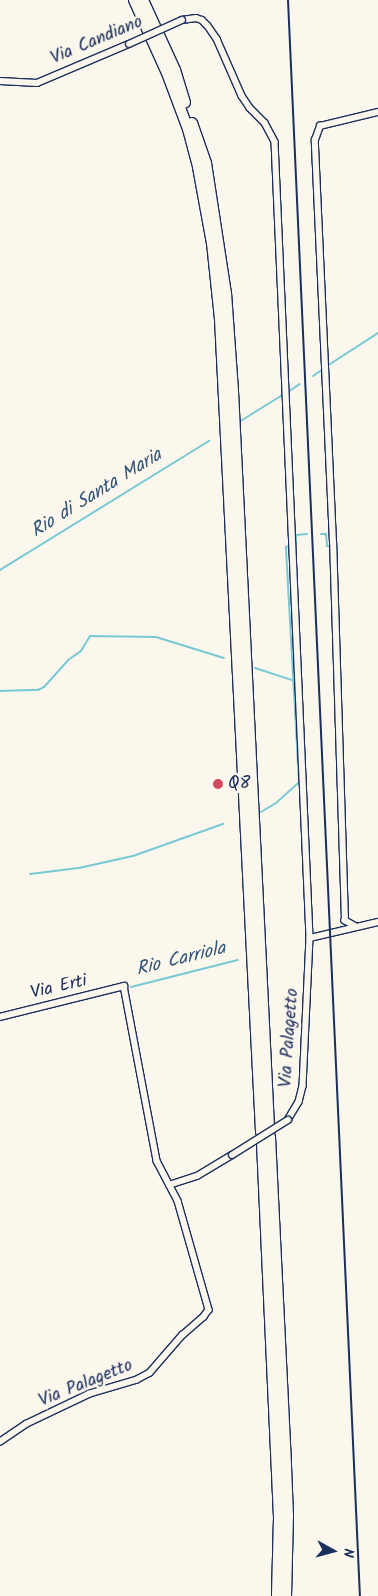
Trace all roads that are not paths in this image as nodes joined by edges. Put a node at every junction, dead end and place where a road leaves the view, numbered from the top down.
1 (134, 0) edge
2 (143, 0) edge
3 (0, 81) edge
4 (378, 112) edge
5 (265, 122) joint
6 (378, 922) edge
7 (356, 928) junction
8 (310, 938) junction
9 (124, 986) joint
10 (0, 1017) edge
11 (266, 1135) junction
12 (169, 1185) junction
13 (0, 1442) edge
14 (277, 1596) edge
15 (286, 1596) edge

1 - 11 highway
2 - 11 highway
3 - 5 street, Via Candiano, bridge
4 - 7 street
5 - 8 street, Via Palagetto
6 - 7 street
7 - 8 street
8 - 12 street, Via Palagetto, bridge
9 - 10 street, Via Erti
9 - 12 street, Via Palagetto
11 - 14 highway
11 - 15 highway
12 - 13 street, Via Palagetto

